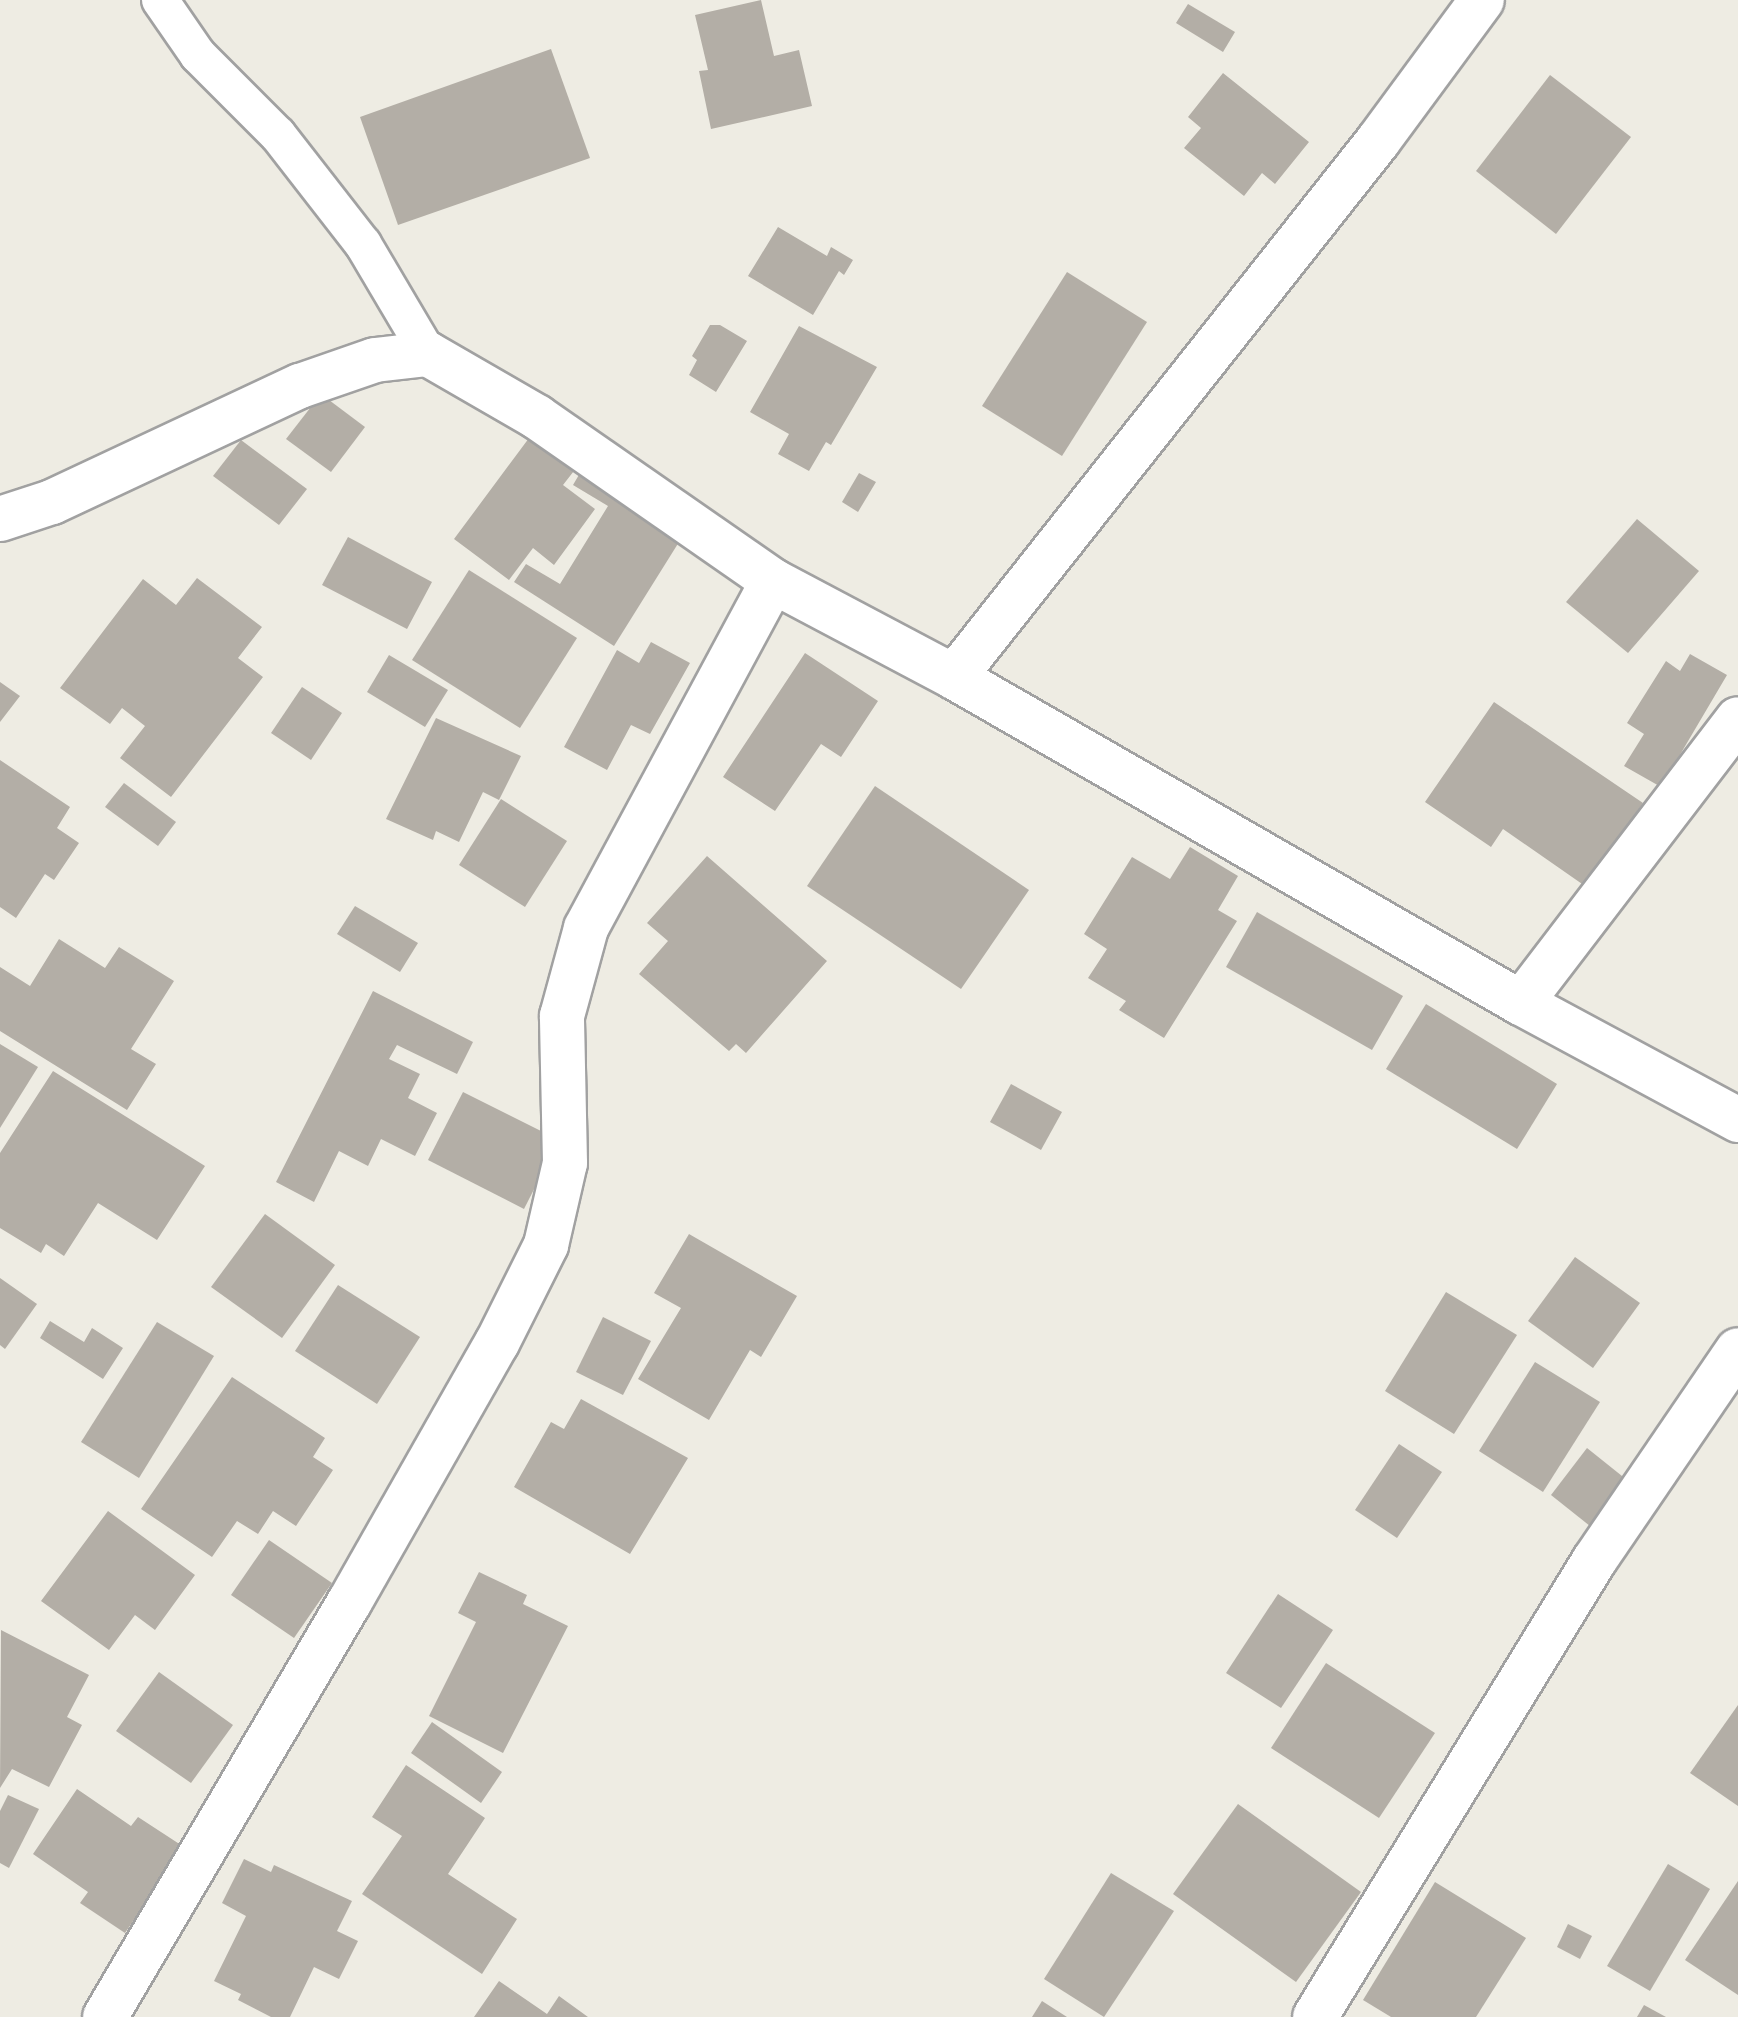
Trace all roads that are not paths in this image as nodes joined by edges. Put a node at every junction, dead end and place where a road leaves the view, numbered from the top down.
1 (160, 0) edge
2 (1482, 0) edge
3 (428, 354) junction
4 (0, 519) edge
5 (773, 581) junction
6 (954, 677) junction
7 (1738, 719) edge
8 (1521, 1003) junction
9 (1738, 1120) edge
10 (1738, 1350) edge
11 (105, 2017) edge
12 (1315, 2017) edge

1 - 3 lane
2 - 6 street
3 - 4 street
3 - 5 street
5 - 6 street
5 - 11 street
6 - 8 street
7 - 8 street
8 - 9 street
10 - 12 street

